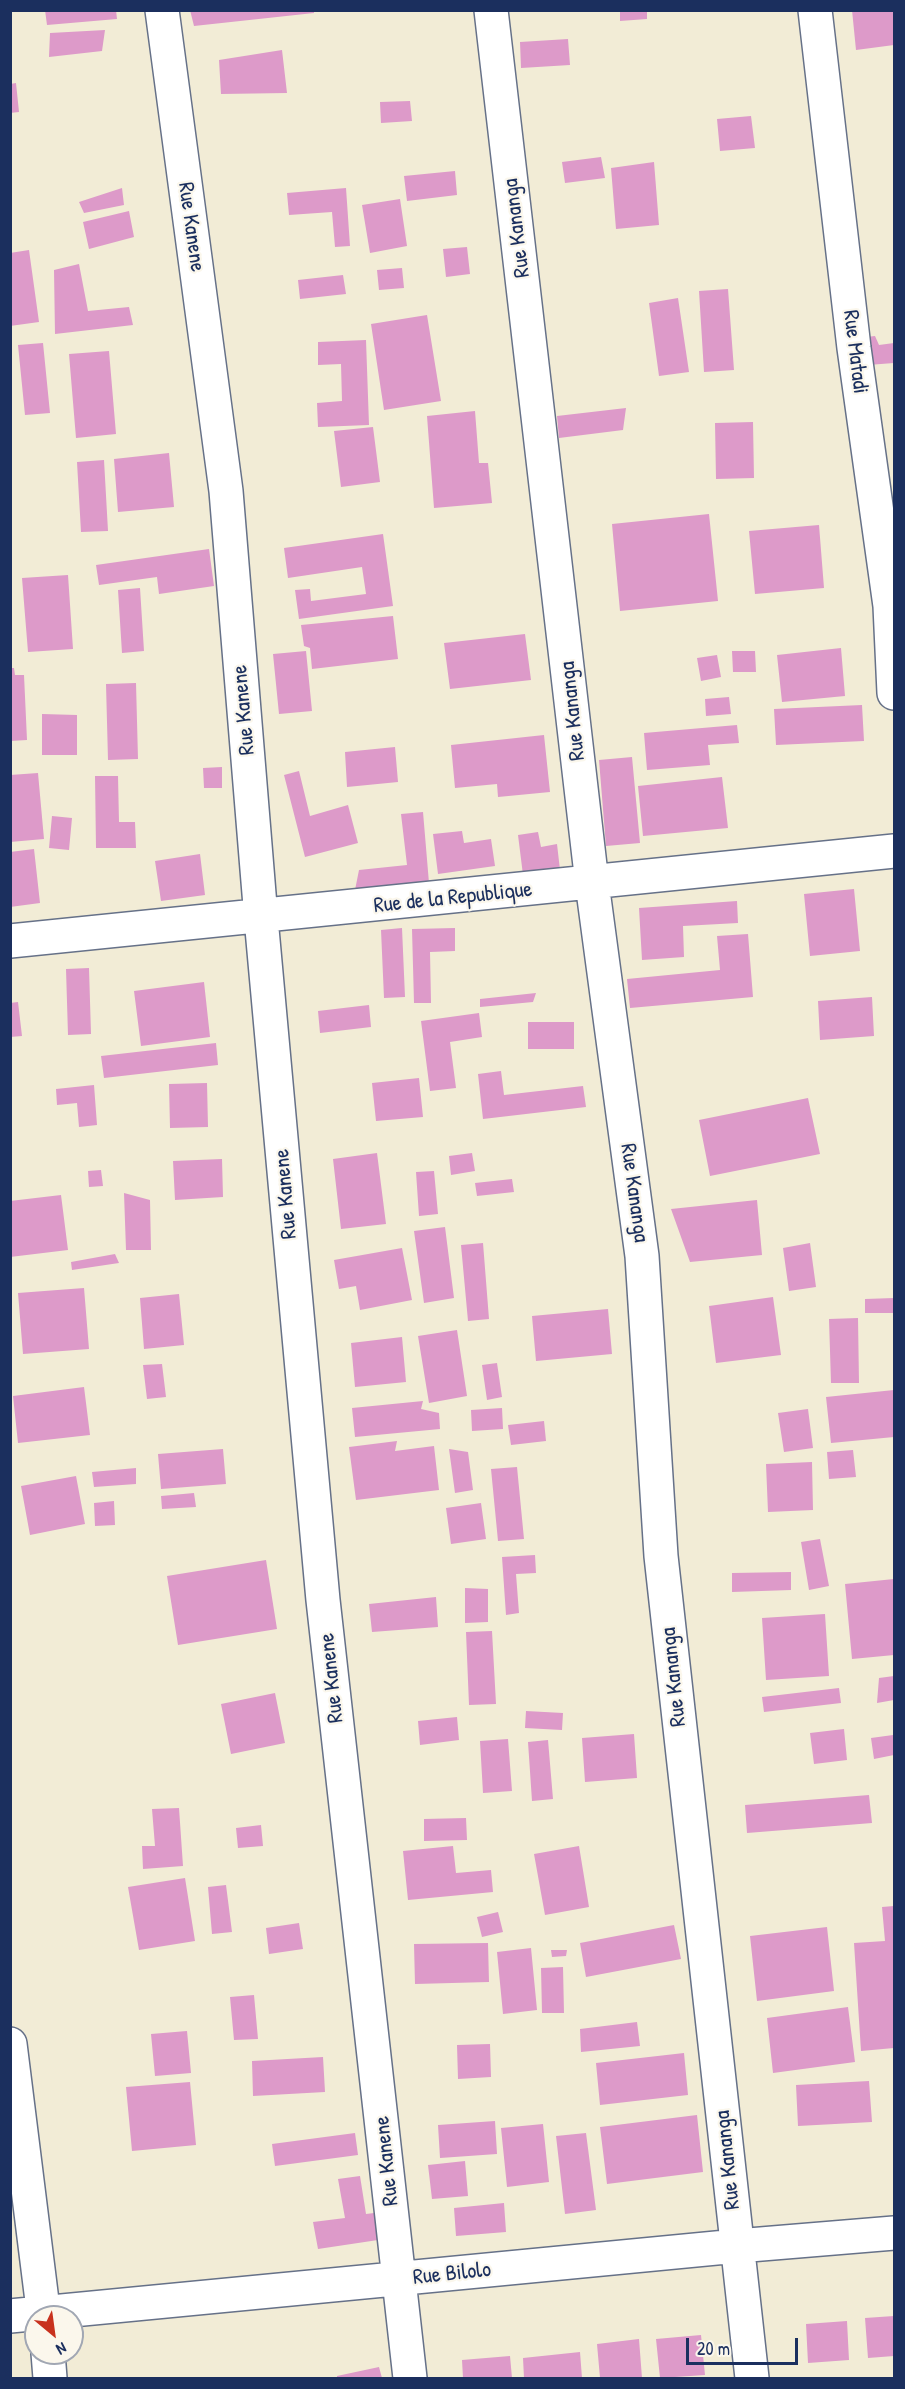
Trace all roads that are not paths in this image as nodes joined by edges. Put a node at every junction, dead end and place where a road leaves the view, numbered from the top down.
1 (162, 10) edge
2 (491, 10) edge
3 (815, 10) edge
4 (894, 693) edge
5 (894, 851) edge
6 (592, 883) junction
7 (261, 918) junction
8 (10, 941) edge
9 (10, 2043) edge
10 (894, 2234) edge
11 (737, 2246) junction
12 (400, 2280) junction
13 (43, 2305) edge
14 (84, 2310) edge
15 (410, 2379) edge
16 (752, 2379) edge

1 - 7 street, Rue Kanene
2 - 6 street, Rue Kananga
3 - 4 street, Rue Matadi
5 - 6 street, Rue de la Republique
6 - 7 street, Rue de la Republique
6 - 11 street, Rue Kananga
7 - 8 street, Rue de la Republique
7 - 12 street, Rue Kanene
9 - 13 street
10 - 11 street, Rue Bilolo
11 - 12 street, Rue Bilolo
11 - 16 street, Rue Kananga
12 - 14 street, Rue Bilolo
12 - 15 street, Rue Kanene

